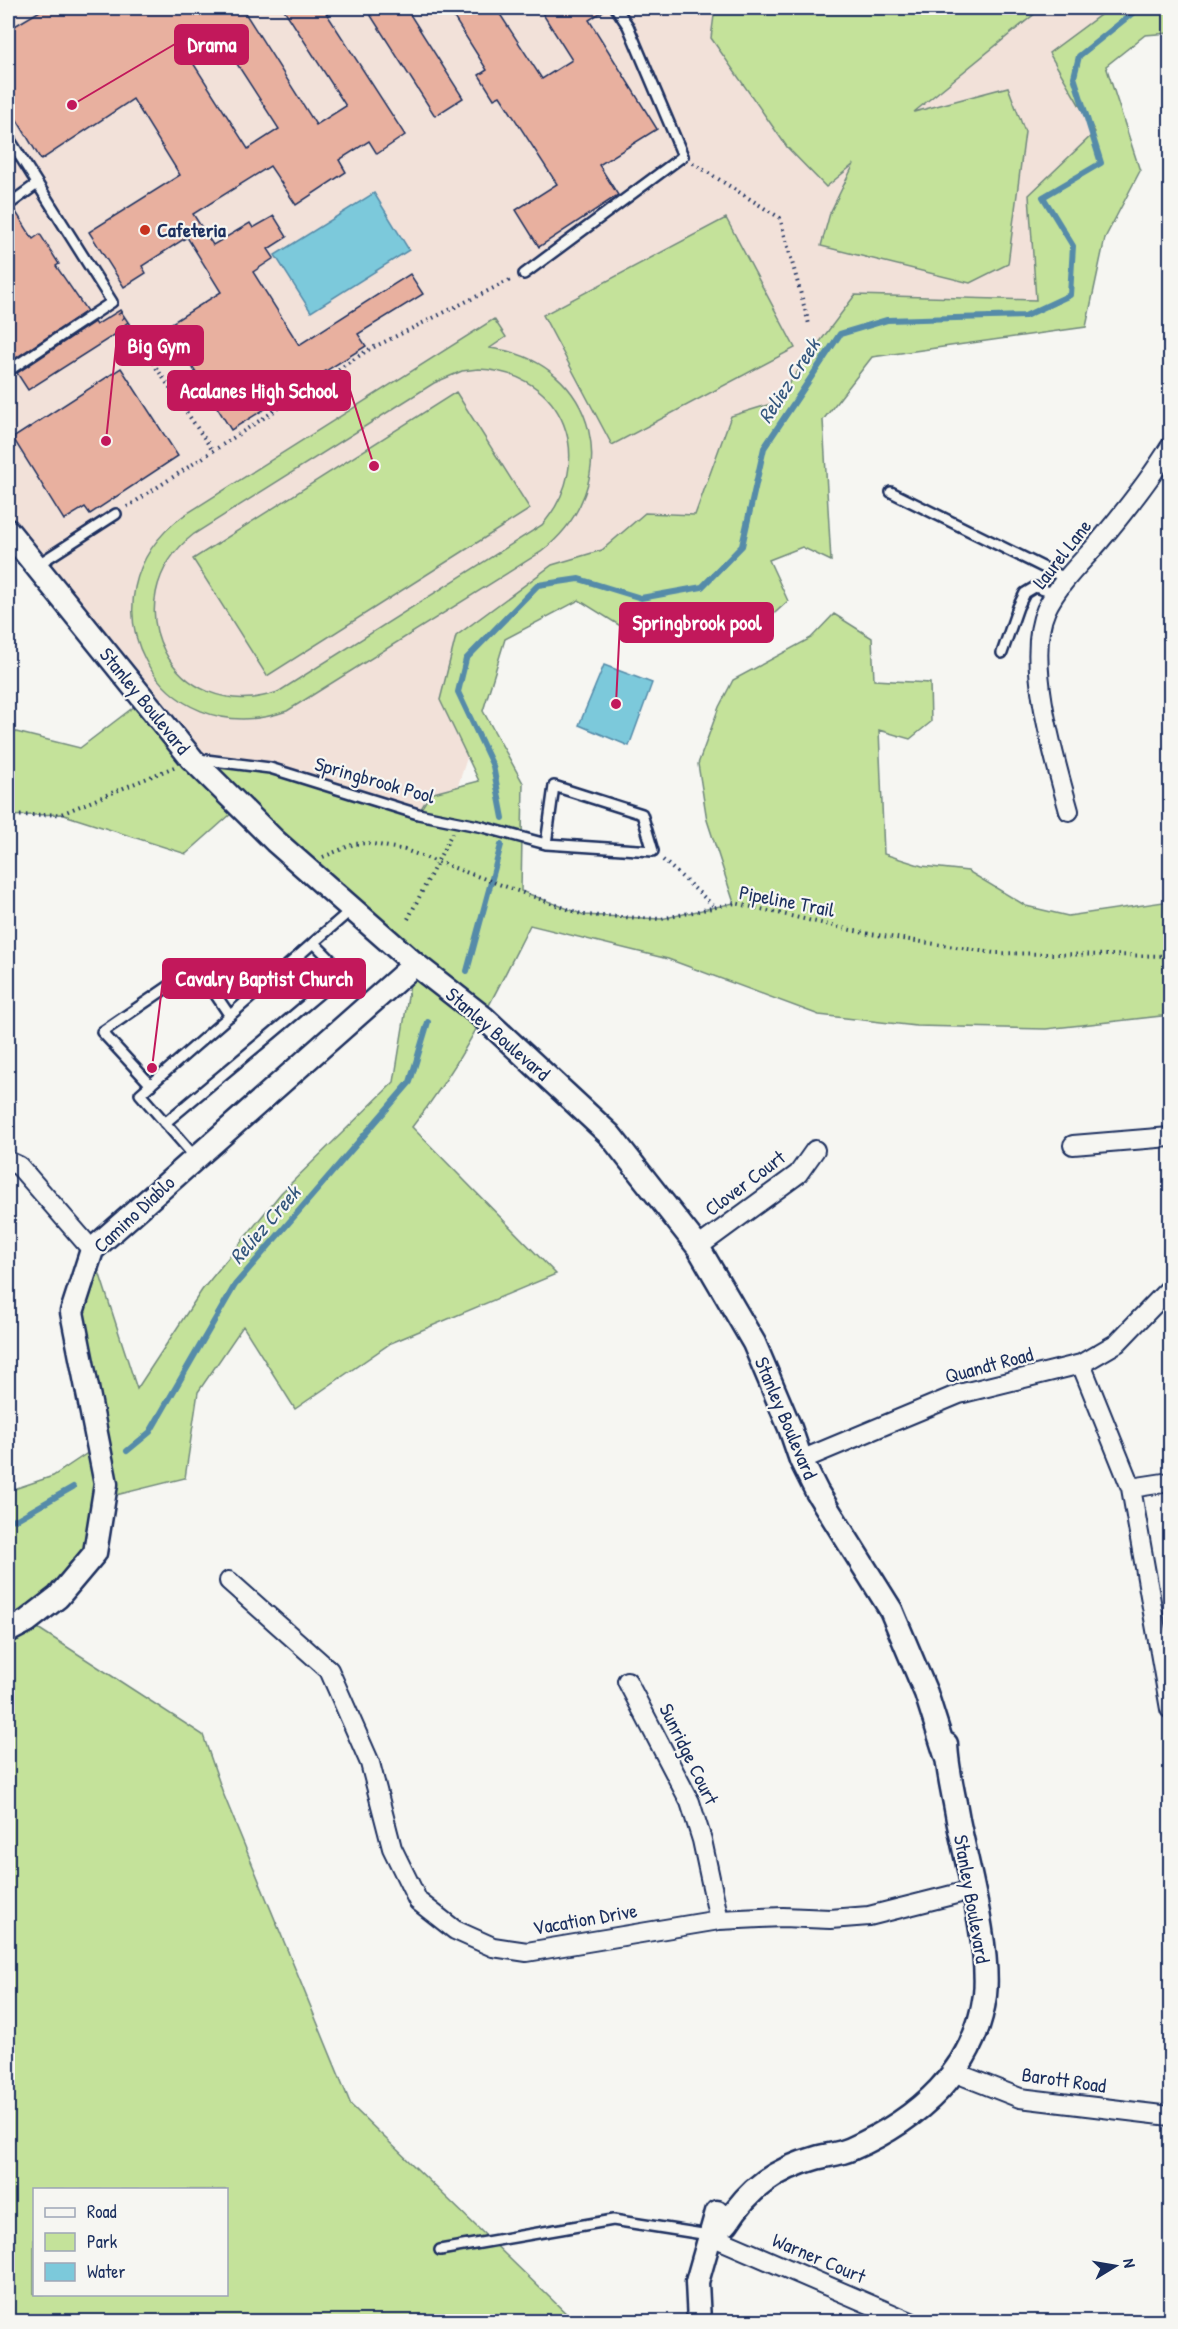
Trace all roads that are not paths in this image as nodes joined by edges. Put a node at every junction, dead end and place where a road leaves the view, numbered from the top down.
1 (616, 8) edge
2 (8, 137) edge
3 (37, 184) junction
4 (8, 205) edge
5 (524, 274) road end
6 (8, 371) edge
7 (1170, 447) edge
8 (891, 492) dead end
9 (116, 514) road end
10 (8, 531) edge
11 (38, 565) junction
12 (1062, 586) junction
13 (1002, 653) dead end
14 (192, 759) junction
15 (1069, 811) dead end
16 (546, 844) junction
17 (354, 908) junction
18 (314, 943) junction
19 (415, 964) junction
20 (230, 1016) junction
21 (151, 1085) junction
22 (165, 1123) junction
23 (1170, 1137) edge
24 (1073, 1145) dead end
25 (815, 1150) dead end
26 (196, 1158) junction
27 (8, 1161) edge
28 (698, 1247) junction
29 (92, 1251) junction
30 (1170, 1288) edge
31 (1081, 1364) junction
32 (801, 1460) junction
33 (1170, 1482) edge
34 (1131, 1488) junction
35 (230, 1581) dead end
36 (8, 1631) edge
37 (627, 1681) dead end
38 (1170, 1709) edge
39 (972, 1890) junction
40 (719, 1920) junction
41 (956, 2073) junction
42 (1170, 2116) edge
43 (712, 2231) junction
44 (440, 2250) dead end
45 (700, 2320) edge
46 (911, 2322) edge

1 - 5 lane
2 - 3 lane
3 - 4 lane
3 - 6 lane
7 - 12 street, Laurel Lane
8 - 12 lane
9 - 11 lane
10 - 11 street, Stanley Boulevard
11 - 14 street, Stanley Boulevard
12 - 13 lane
12 - 15 street, Laurel Lane
14 - 16 lane, Springbrook Pool
14 - 17 street, Stanley Boulevard
16 - 16 lane, Springbrook Pool
17 - 18 lane
17 - 19 street, Stanley Boulevard
18 - 20 lane
18 - 22 lane
19 - 26 street, Camino Diablo
19 - 28 street, Stanley Boulevard
20 - 21 lane
20 - 21 lane
21 - 22 lane
22 - 26 lane
23 - 24 street
25 - 28 street, Clover Court
26 - 29 street, Camino Diablo
27 - 29 street
28 - 32 street, Stanley Boulevard
29 - 36 street, Camino Diablo
30 - 31 street, Quandt Road
31 - 32 street, Quandt Road
31 - 34 street
32 - 39 street, Stanley Boulevard
33 - 34 street
34 - 38 street
35 - 40 street, Vacation Drive
37 - 40 street, Sunridge Court
39 - 40 street, Vacation Drive
39 - 41 street, Stanley Boulevard
41 - 42 street, Barott Road
41 - 43 street, Stanley Boulevard
43 - 44 lane
43 - 45 street, Stanley Boulevard
43 - 46 street, Warner Court

